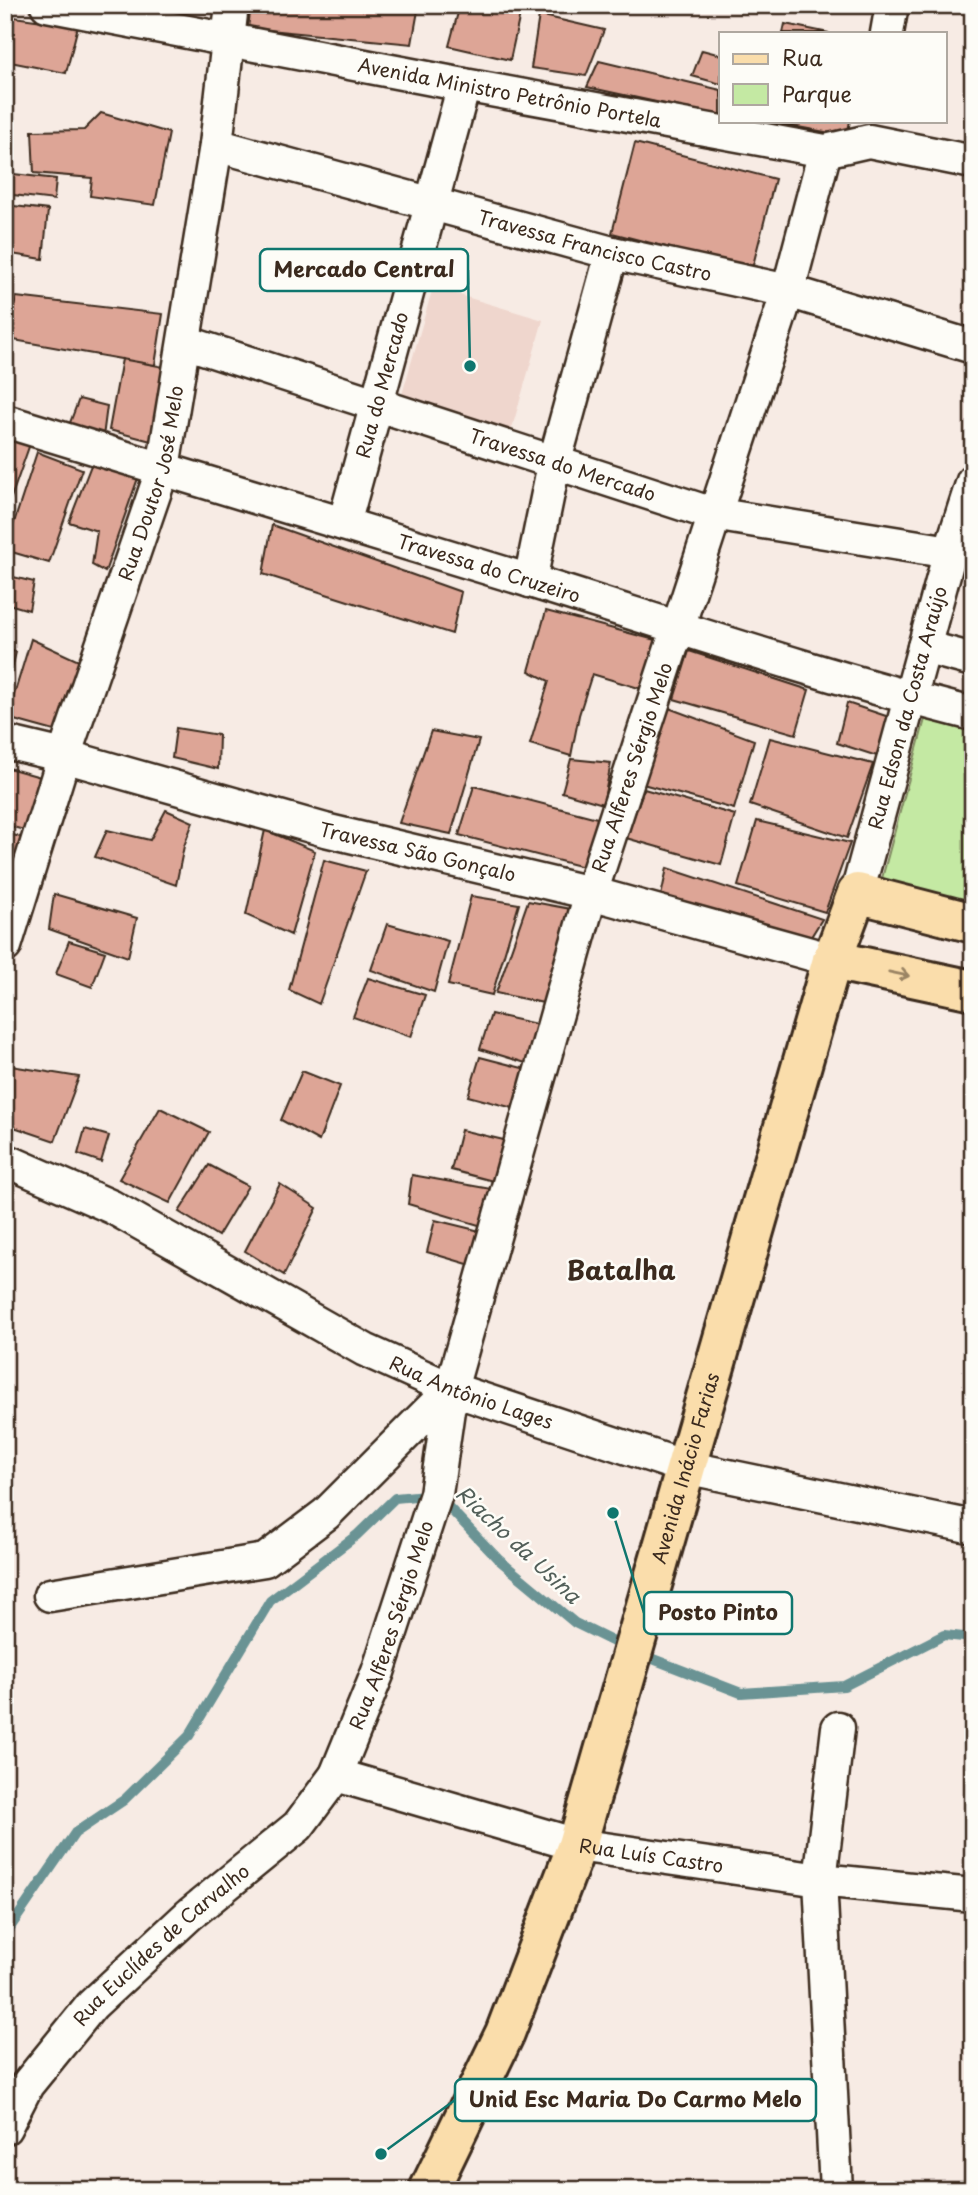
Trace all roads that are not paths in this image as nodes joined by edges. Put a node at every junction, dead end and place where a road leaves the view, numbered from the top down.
1 (47, 5) edge
2 (232, 5) edge
3 (892, 5) edge
4 (887, 32) edge
5 (228, 39) junction
6 (464, 85) junction
7 (871, 131) edge
8 (216, 145) junction
9 (825, 151) junction
10 (973, 162) edge
11 (432, 204) junction
12 (612, 253) junction
13 (788, 291) junction
14 (185, 342) junction
15 (973, 347) edge
16 (377, 406) junction
17 (5, 421) edge
18 (554, 464) junction
19 (163, 468) junction
20 (973, 481) edge
21 (713, 514) junction
22 (344, 524) junction
23 (950, 552) junction
24 (530, 581) junction
25 (676, 629) junction
26 (924, 647) junction
27 (973, 660) edge
28 (910, 698) junction
29 (973, 714) edge
30 (5, 741) edge
31 (64, 756) junction
32 (590, 893) junction
33 (857, 893) junction
34 (973, 923) edge
35 (5, 946) edge
36 (832, 960) junction
37 (973, 990) edge
38 (5, 1160) edge
39 (451, 1389) junction
40 (685, 1467) junction
41 (973, 1527) edge
42 (50, 1595) dead end
43 (838, 1728) dead end
44 (336, 1775) junction
45 (577, 1845) junction
46 (820, 1880) junction
47 (973, 1895) edge
48 (5, 2128) edge
49 (429, 2190) edge
50 (836, 2190) edge

1 - 5 street, Avenida Ministro Petrônio Portela
2 - 5 street, Rua Doutor José Melo
3 - 4 street
5 - 6 street, Avenida Ministro Petrônio Portela
5 - 8 street, Rua Doutor José Melo
6 - 9 street, Avenida Ministro Petrônio Portela
6 - 11 street, Rua do Mercado
7 - 9 street, Avenida Ministro Petrônio Portela
7 - 10 street, Avenida Ministro Petrônio Portela
8 - 11 street, Travessa Francisco Castro
8 - 14 street, Rua Doutor José Melo
9 - 13 street, Rua Alferes Sérgio Melo
11 - 12 street, Travessa Francisco Castro
11 - 16 street, Rua do Mercado
12 - 13 street, Travessa Francisco Castro
12 - 18 street
13 - 15 street, Travessa Francisco Castro
13 - 21 street, Rua Alferes Sérgio Melo
14 - 16 street, Travessa do Mercado
14 - 19 street, Rua Doutor José Melo
16 - 18 street, Travessa do Mercado
16 - 22 street, Rua do Mercado
17 - 19 street, Travessa do Cruzeiro
18 - 21 street, Travessa do Mercado
18 - 24 street
19 - 22 street, Travessa do Cruzeiro
19 - 31 street, Rua Doutor José Melo
20 - 23 street, Rua Edson da Costa Araújo
21 - 23 street, Travessa do Mercado
21 - 25 street, Rua Alferes Sérgio Melo
22 - 24 street, Travessa do Cruzeiro
23 - 26 street, Rua Edson da Costa Araújo
24 - 25 street, Travessa do Cruzeiro
25 - 28 street, Travessa do Cruzeiro
25 - 32 street, Rua Alferes Sérgio Melo
26 - 27 street
26 - 28 street, Rua Edson da Costa Araújo
28 - 29 street, Travessa do Cruzeiro
28 - 33 street, Rua Edson da Costa Araújo
30 - 31 street, Travessa São Gonçalo
31 - 32 street, Travessa São Gonçalo
31 - 35 street, Rua Doutor José Melo
32 - 36 street, Travessa São Gonçalo
32 - 39 street, Rua Alferes Sérgio Melo
33 - 34 main road
33 - 36 main road, Avenida Inácio Farias
36 -> 37 main road
36 - 40 main road, Avenida Inácio Farias
38 - 39 street, Rua Antônio Lages
39 - 40 street, Rua Antônio Lages
39 - 42 street, Rua Alferes Sérgio Melo
39 - 44 street, Rua Alferes Sérgio Melo
40 - 41 street, Rua Antônio Lages
40 - 45 main road, Avenida Inácio Farias
43 - 46 street
44 - 45 street, Rua Luís Castro
44 - 48 street, Rua Euclídes de Carvalho
45 - 46 street, Rua Luís Castro
45 - 49 main road, Avenida Inácio Farias
46 - 47 street, Rua Luís Castro
46 - 50 street

